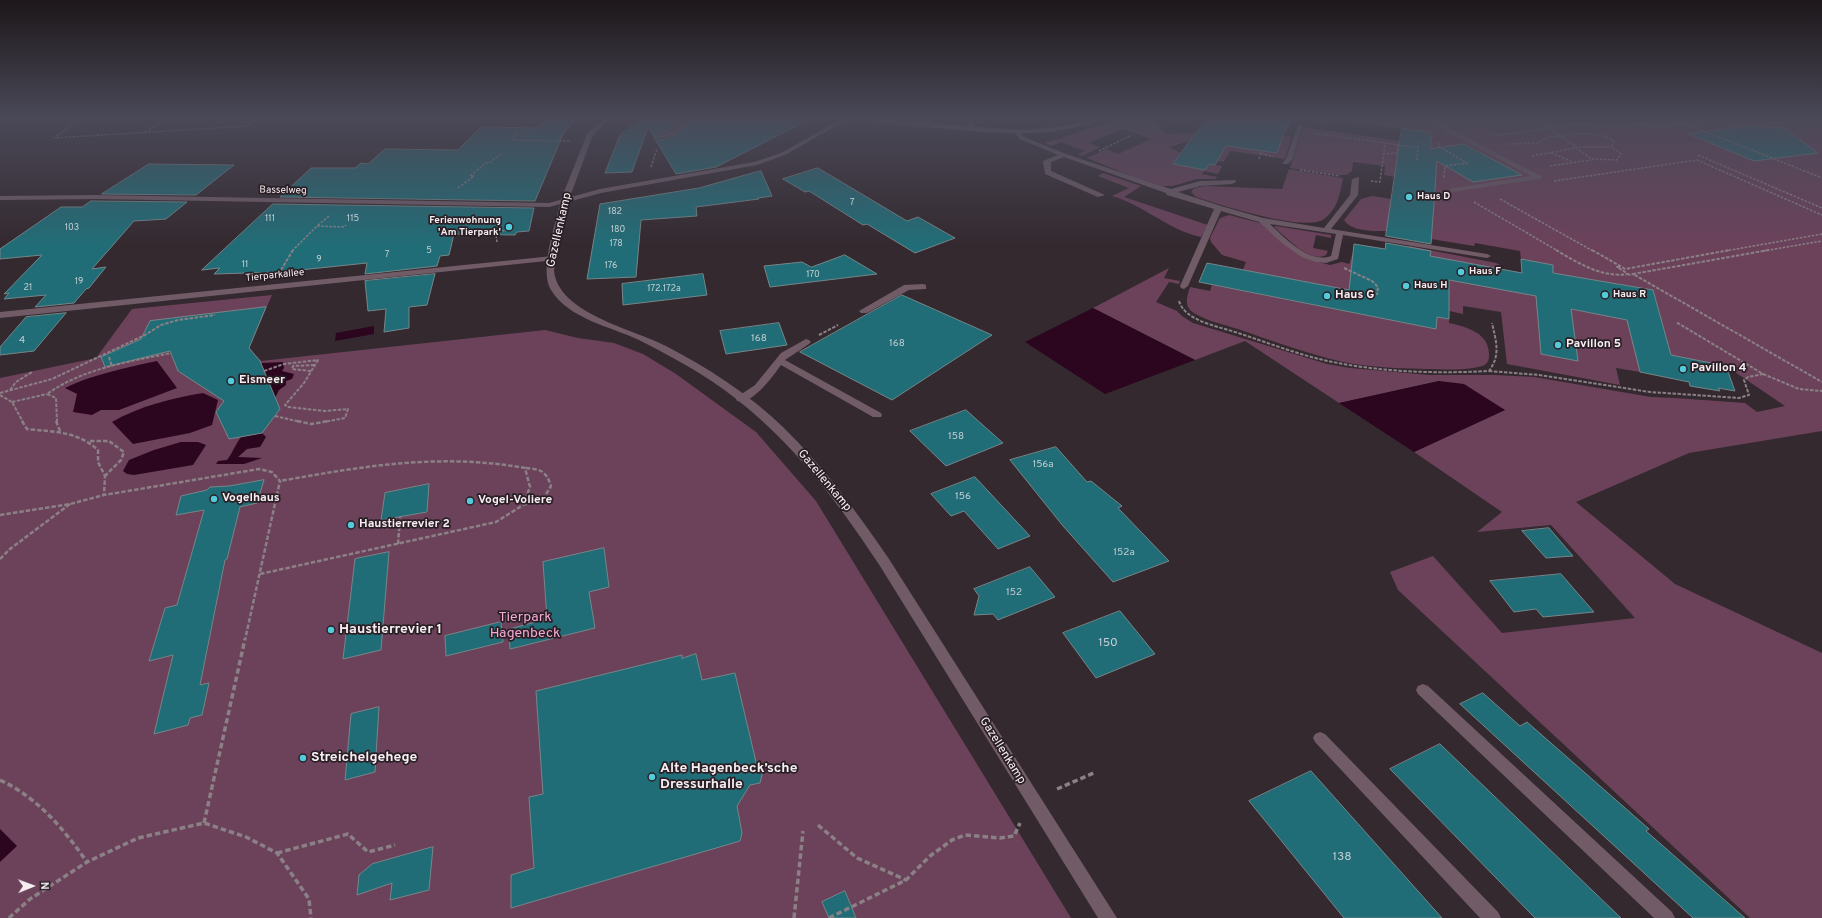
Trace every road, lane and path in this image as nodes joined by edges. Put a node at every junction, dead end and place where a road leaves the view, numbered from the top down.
1 (493, 161) edge
2 (580, 161) edge
3 (653, 161) edge
4 (767, 161) edge
5 (1047, 161) edge
6 (1080, 161) edge
7 (1288, 161) edge
8 (1463, 161) edge
9 (1508, 161) edge
10 (1571, 161) edge
11 (1691, 161) edge
12 (1699, 161) edge
13 (1712, 161) edge
14 (1779, 161) edge
15 (1286, 163) dead end
16 (1546, 165) dead end
17 (1822, 178) edge
18 (1356, 179) dead end
19 (1232, 182) dead end
20 (1549, 182) dead end
21 (645, 184) junction
22 (1454, 190) junction
23 (1782, 191) junction
24 (452, 192) dead end
25 (1772, 192) junction
26 (1170, 193) junction
27 (1101, 195) dead end
28 (1494, 195) dead end
29 (0, 198) edge
30 (344, 202) junction
31 (564, 202) junction
32 (1218, 208) junction
33 (1822, 208) edge
34 (1822, 215) edge
35 (1262, 220) junction
36 (346, 225) dead end
37 (317, 226) junction
38 (1327, 230) junction
39 (506, 231) dead end
40 (1340, 232) junction
41 (1822, 234) edge
42 (1822, 241) edge
43 (497, 242) dead end
44 (1488, 256) dead end
45 (553, 258) junction
46 (1329, 260) junction
47 (1621, 267) junction
48 (1628, 274) junction
49 (1633, 274) junction
50 (923, 286) dead end
51 (1184, 286) joint
52 (271, 288) junction
53 (1377, 295) dead end
54 (864, 311) dead end
55 (0, 315) edge
56 (215, 315) dead end
57 (1676, 322) dead end
58 (1492, 323) dead end
59 (838, 325) dead end
60 (806, 342) joint
61 (171, 353) dead end
62 (109, 357) dead end
63 (779, 360) junction
64 (315, 365) junction
65 (112, 367) junction
66 (264, 371) dead end
67 (311, 371) junction
68 (1489, 371) junction
69 (32, 372) dead end
70 (1763, 374) junction
71 (1822, 382) edge
72 (9, 390) junction
73 (1822, 391) edge
74 (0, 394) edge
75 (47, 394) junction
76 (741, 399) junction
77 (12, 402) junction
78 (877, 415) dead end
79 (275, 416) dead end
80 (60, 431) junction
81 (90, 441) junction
82 (525, 468) junction
83 (106, 476) junction
84 (280, 481) junction
85 (104, 495) junction
86 (70, 504) junction
87 (523, 505) junction
88 (0, 515) edge
89 (400, 517) dead end
90 (398, 544) junction
91 (0, 559) edge
92 (260, 574) junction
93 (1423, 690) dead end
94 (1320, 738) dead end
95 (1096, 772) dead end
96 (0, 780) edge
97 (1057, 789) dead end
98 (1020, 822) dead end
99 (204, 823) junction
100 (818, 825) dead end
101 (803, 831) dead end
102 (395, 845) dead end
103 (277, 853) junction
104 (87, 862) junction
105 (906, 880) junction
106 (9, 918) edge
107 (311, 918) edge
108 (794, 918) edge
109 (829, 918) edge
110 (1108, 918) edge
111 (1492, 918) edge
112 (1666, 918) edge

1 - 24 path
2 - 31 street, Gazellenkamp
3 - 21 path
4 - 21 street, Basselweg
5 - 27 street
6 - 26 street
7 - 15 street
8 - 22 path
9 - 22 street
10 - 16 path
11 - 20 path
12 - 25 path
13 - 23 path
14 - 17 path
18 - 38 street
19 - 26 street
21 - 31 street, Basselweg
22 - 48 path
23 - 25 path
23 - 33 path
25 - 34 path
26 - 32 street
28 - 47 path
29 - 30 street, Basselweg
30 - 31 street, Basselweg
30 - 37 path
31 - 45 street, Gazellenkamp
32 - 35 street
32 - 51 street
35 - 38 street
35 - 46 street
36 - 37 path
37 - 52 path
38 - 40 street
39 - 43 path
40 - 44 street
40 - 46 street
41 - 47 path
42 - 49 path
45 - 52 street, Tierparkallee
45 - 76 street, Gazellenkamp
46 - 53 path
47 - 48 path
48 - 49 path
49 - 71 path
50 - 54 street
51 - 68 path
52 - 55 street, Tierparkallee
56 - 72 path
57 - 70 path
58 - 68 path
59 - 60 path
60 - 63 street
61 - 65 path
62 - 65 path
63 - 76 street
63 - 78 street
64 - 66 path
64 - 67 path
64 - 67 path
65 - 75 path
67 - 79 path
68 - 70 path
69 - 72 path
70 - 73 path
72 - 74 path
74 - 77 path
75 - 77 path
75 - 80 path
76 - 110 street, Gazellenkamp
77 - 80 path
80 - 81 path
81 - 83 path
81 - 83 path
82 - 84 path
82 - 87 path
82 - 87 path
83 - 85 path
84 - 85 path
84 - 92 path
85 - 86 path
86 - 88 path
86 - 91 path
87 - 90 path
89 - 90 path
90 - 92 path
92 - 99 path
93 - 112 street
94 - 111 street
95 - 97 path
96 - 104 path
98 - 105 path
99 - 103 path
99 - 104 path
100 - 105 path
101 - 108 path
102 - 103 path
103 - 107 path
104 - 106 path
105 - 109 path

